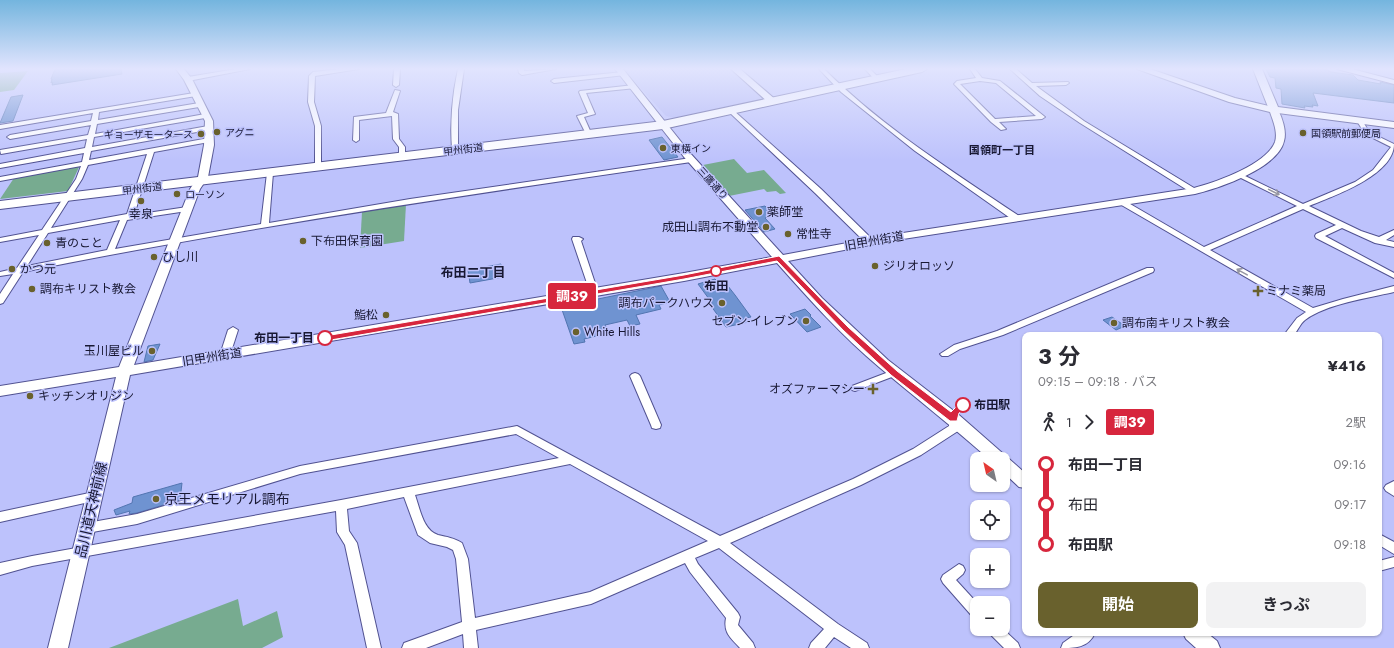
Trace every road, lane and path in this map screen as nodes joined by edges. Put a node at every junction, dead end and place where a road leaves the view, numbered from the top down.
1 (162, 99) edge
2 (196, 99) edge
3 (311, 99) edge
4 (393, 99) edge
5 (456, 99) edge
6 (585, 99) edge
7 (643, 99) edge
8 (770, 99) edge
9 (785, 99) edge
10 (855, 99) edge
11 (972, 99) edge
12 (1020, 99) edge
13 (1048, 99) edge
14 (1230, 99) edge
15 (1270, 99) edge
16 (773, 102) junction
17 (199, 105) junction
18 (97, 110) junction
19 (1274, 110) junction
20 (730, 111) junction
21 (389, 114) junction
22 (205, 116) junction
23 (993, 121) junction
24 (1360, 121) junction
25 (94, 123) junction
26 (19, 124) junction
27 (1394, 125) edge
28 (663, 126) junction
29 (0, 127) edge
30 (208, 128) junction
31 (1003, 129) dead end
32 (589, 135) junction
33 (91, 136) junction
34 (10, 137) junction
35 (209, 140) junction
36 (356, 140) dead end
37 (1394, 147) edge
38 (88, 150) junction
39 (455, 150) junction
40 (151, 151) junction
41 (0, 153) edge
42 (402, 157) junction
43 (691, 160) junction
44 (85, 164) junction
45 (0, 166) edge
46 (318, 168) junction
47 (270, 173) junction
48 (1239, 175) junction
49 (0, 180) edge
50 (199, 182) junction
51 (139, 188) junction
52 (1195, 191) junction
53 (68, 197) junction
54 (1122, 203) junction
55 (2, 206) edge
56 (1306, 207) junction
57 (187, 209) junction
58 (127, 217) junction
59 (1016, 218) junction
60 (265, 226) junction
61 (1344, 226) junction
62 (45, 232) junction
63 (1394, 232) edge
64 (578, 239) dead end
65 (0, 240) edge
66 (1378, 240) junction
67 (174, 241) junction
68 (870, 242) junction
69 (1394, 245) edge
70 (1203, 250) junction
71 (110, 252) junction
72 (779, 258) junction
73 (20, 270) junction
74 (1150, 270) dead end
75 (0, 274) edge
76 (1394, 276) edge
77 (1394, 289) edge
78 (594, 292) junction
79 (0, 301) edge
80 (1313, 312) junction
81 (233, 330) dead end
82 (1290, 332) edge
83 (945, 354) dead end
84 (225, 355) junction
85 (124, 372) junction
86 (894, 373) junction
87 (635, 376) dead end
88 (855, 388) dead end
89 (0, 391) edge
90 (954, 419) junction
91 (656, 425) dead end
92 (991, 452) edge
93 (570, 460) junction
94 (1010, 469) edge
95 (1022, 479) edge
96 (1394, 486) edge
97 (1394, 490) edge
98 (408, 492) junction
99 (94, 497) junction
100 (341, 505) junction
101 (0, 517) edge
102 (87, 528) junction
103 (1382, 541) edge
104 (720, 542) junction
105 (1394, 549) edge
106 (81, 552) junction
107 (688, 556) junction
108 (1394, 562) edge
109 (1382, 565) edge
110 (0, 569) edge
111 (959, 570) dead end
112 (970, 605) edge
113 (468, 626) junction
114 (833, 628) junction
115 (1001, 636) edge
116 (1084, 636) edge
117 (1197, 636) edge
118 (58, 648) edge
119 (374, 648) edge
120 (409, 648) edge
121 (471, 648) edge
122 (748, 648) edge
123 (816, 648) edge
124 (862, 648) edge
125 (1013, 648) edge
126 (1068, 648) edge
127 (1210, 648) edge

1 - 18 street
2 - 17 main road, 品川道天神前線
3 - 46 street
4 - 21 street
5 - 39 street
6 - 32 street
7 - 28 main road, 三鷹通り
8 - 16 main road
9 - 16 highway, 甲州街道
10 - 59 street
11 - 23 street
12 - 23 street
13 - 52 street
14 - 19 main road
15 - 19 main road, 旧甲州街道
16 - 20 highway, 甲州街道
17 - 22 main road, 品川道天神前線
17 - 25 street
18 - 25 street
18 - 26 street
19 - 24 main road
19 - 48 main road, 旧甲州街道
20 - 28 highway, 甲州街道
20 - 68 street
21 - 36 street
21 - 42 street
22 - 30 main road, 品川道天神前線
22 - 33 street
23 - 31 street
24 - 27 main road
24 - 37 street
25 - 33 street
25 - 34 street
26 - 29 street
26 - 34 street
28 - 32 highway, 甲州街道
28 - 43 main road, 三鷹通り
30 - 35 main road, 品川道天神前線
30 - 38 street
32 - 39 highway, 甲州街道
33 - 38 street
33 - 41 street
34 - 41 street
35 - 40 street
35 - 50 main road, 品川道天神前線
37 - 56 street
38 - 44 street
38 - 45 street
39 - 42 highway, 甲州街道
40 - 44 street
40 - 51 street
42 - 46 highway, 甲州街道
43 - 60 street
43 - 72 main road, 三鷹通り
44 - 49 street
44 - 53 street
46 - 47 highway, 甲州街道
47 - 50 highway, 甲州街道
47 - 60 street
48 - 52 main road, 旧甲州街道
48 -> 56 street
50 - 51 highway, 甲州街道
50 - 57 main road, 品川道天神前線
51 - 53 highway, 甲州街道
51 - 58 street
52 - 54 main road, 旧甲州街道
53 - 55 highway, 甲州街道
53 - 62 street
54 - 59 main road, 旧甲州街道
54 - 70 street
56 - 61 street
56 - 70 street
57 - 58 street
57 - 67 main road, 品川道天神前線
58 - 62 street
58 - 71 street
59 - 68 main road, 旧甲州街道
60 - 67 street
61 - 66 street
61 - 76 street
62 - 65 street
62 - 73 street
63 - 66 street
64 - 78 street
66 - 69 street
67 - 71 street
67 - 85 main road, 品川道天神前線
68 - 72 main road, 旧甲州街道
80 -> 70 street
71 - 73 street
72 - 78 main road, 旧甲州街道
72 - 86 main road, 三鷹通り
73 - 75 street
73 - 79 street
74 - 83 street
77 - 80 street
78 - 84 main road, 旧甲州街道
80 - 82 street
81 - 84 street
84 - 85 main road, 旧甲州街道
85 - 89 main road, 旧甲州街道
85 - 99 main road, 品川道天神前線
86 - 88 street
86 - 90 main road, 三鷹通り
87 - 91 street
90 - 92 main road, 三鷹通り
90 - 104 street
93 - 98 street
93 - 102 street
93 - 104 street
94 - 95 main road
96 - 97 street
98 - 100 street
98 - 113 street
99 - 101 street
99 - 102 main road, 品川道天神前線
100 - 106 street
100 - 119 street
102 - 106 main road, 品川道天神前線
103 - 105 street
104 - 107 street
104 - 114 street
106 - 110 street
106 - 118 main road, 品川道天神前線
107 - 113 street
107 - 122 street
108 - 109 street
111 - 112 street
113 - 120 street
113 - 121 street
114 - 123 street
114 - 124 street
115 - 125 street
116 - 126 street
117 - 127 main road

